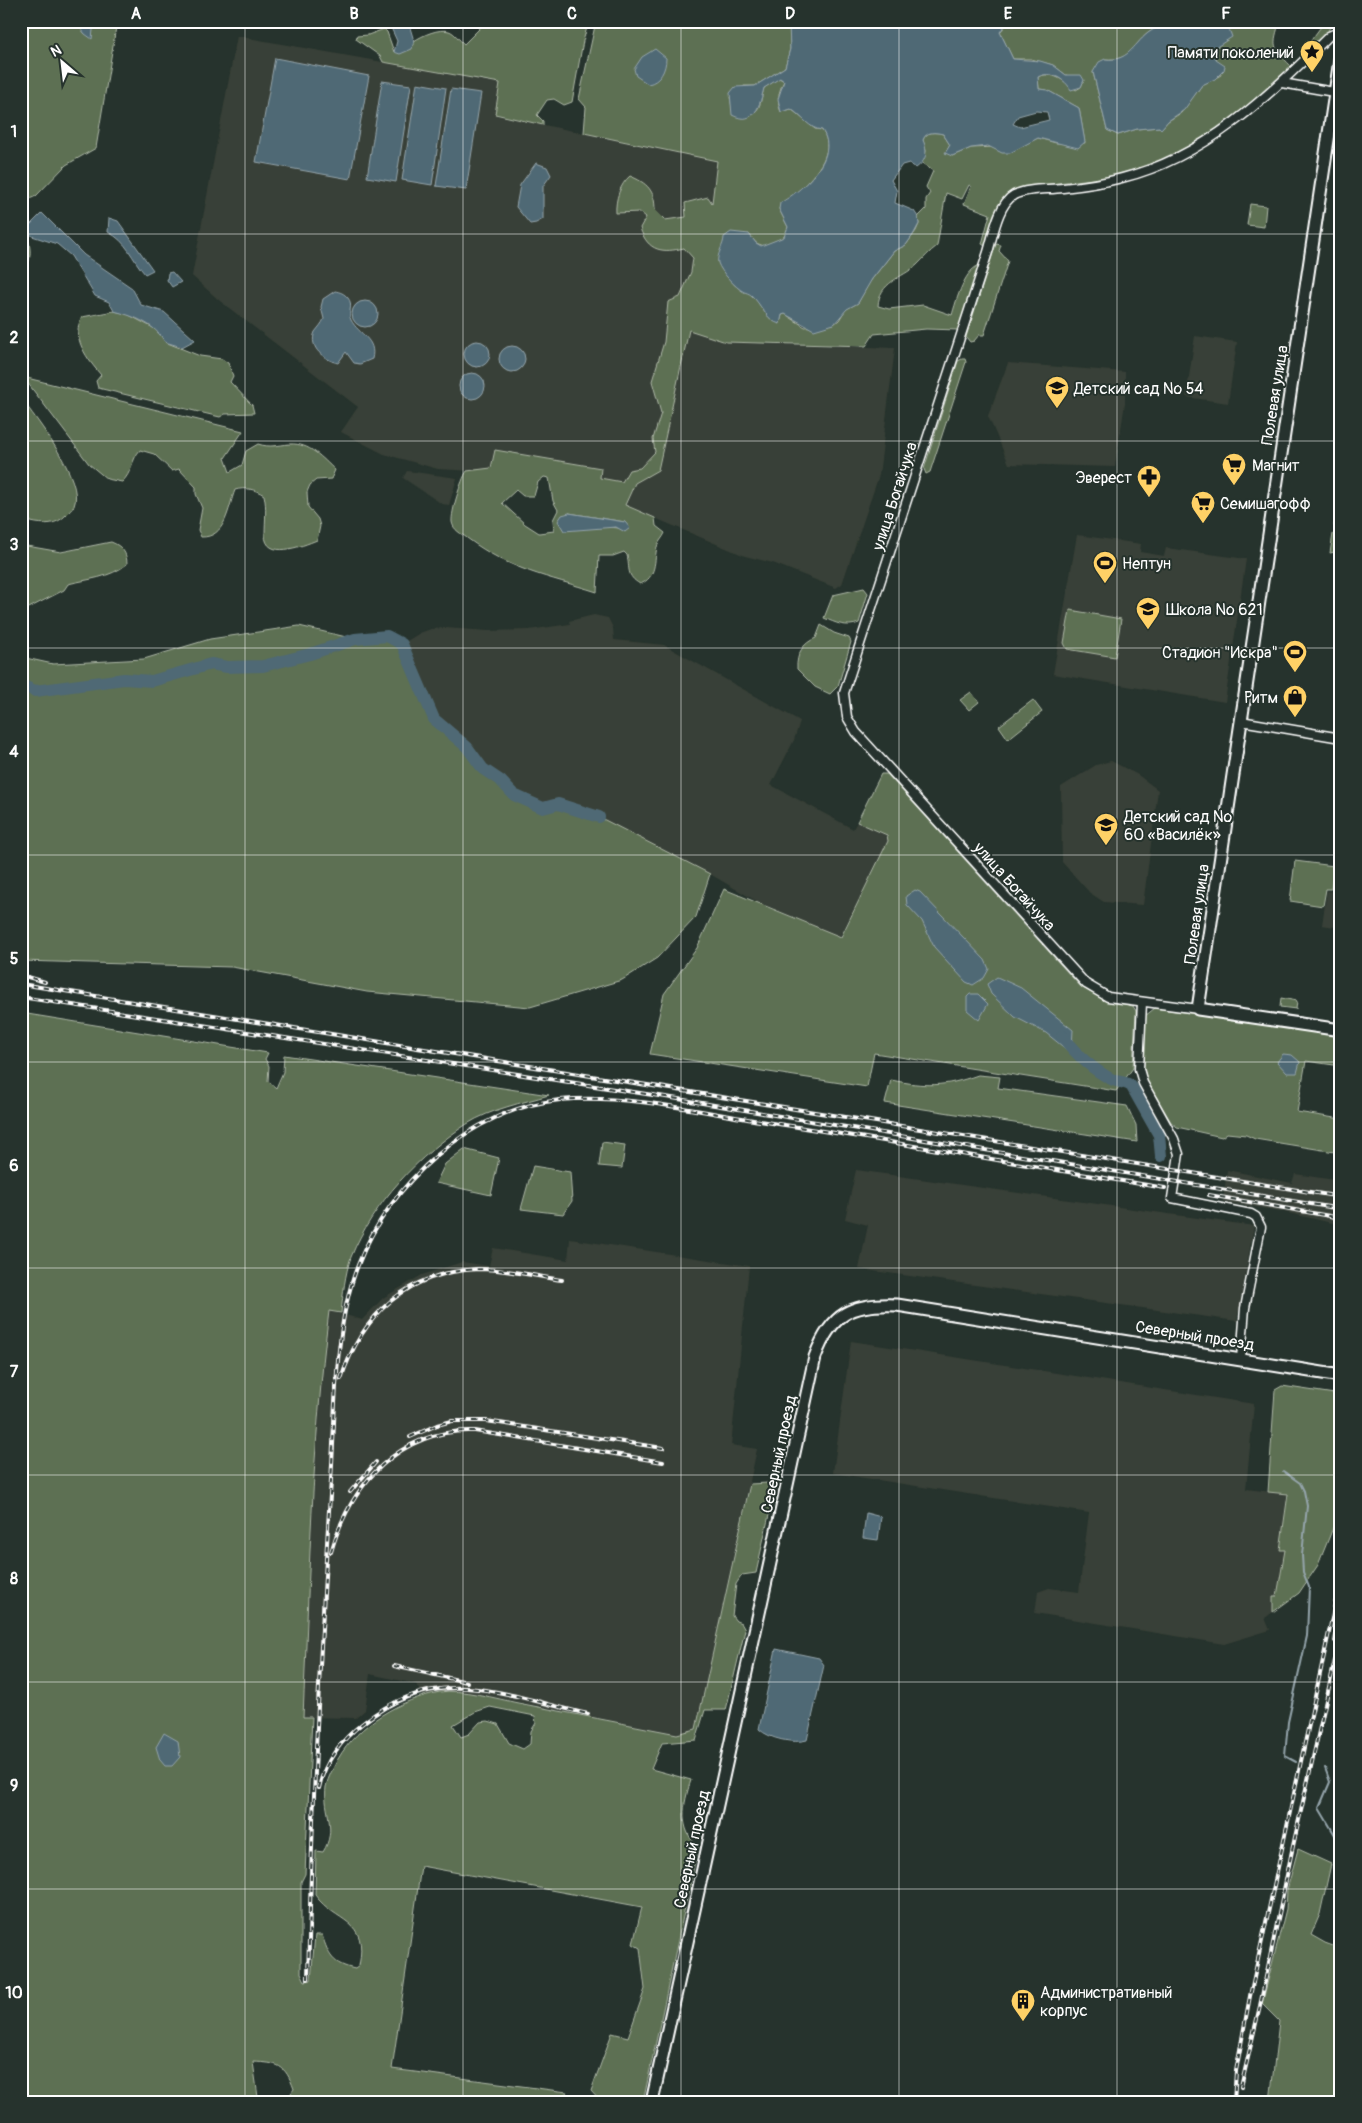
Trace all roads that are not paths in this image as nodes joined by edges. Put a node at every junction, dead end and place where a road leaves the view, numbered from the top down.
1 (1341, 31) edge
2 (1341, 53) edge
3 (1282, 83) junction
4 (1334, 92) junction
5 (1241, 721) junction
6 (1341, 738) edge
7 (1142, 1002) junction
8 (1198, 1009) junction
9 (1341, 1030) edge
10 (1240, 1359) junction
11 (1341, 1376) edge
12 (652, 2102) edge

1 - 3 street, улица Богайчука
2 - 4 street, Полевая улица
3 - 4 street
3 - 7 street, улица Богайчука
4 - 5 street, Полевая улица
5 - 6 street
5 - 8 street, Полевая улица
7 - 8 street, улица Богайчука
7 - 10 street
8 - 9 street
10 - 11 street, Северный проезд
10 - 12 street, Северный проезд

